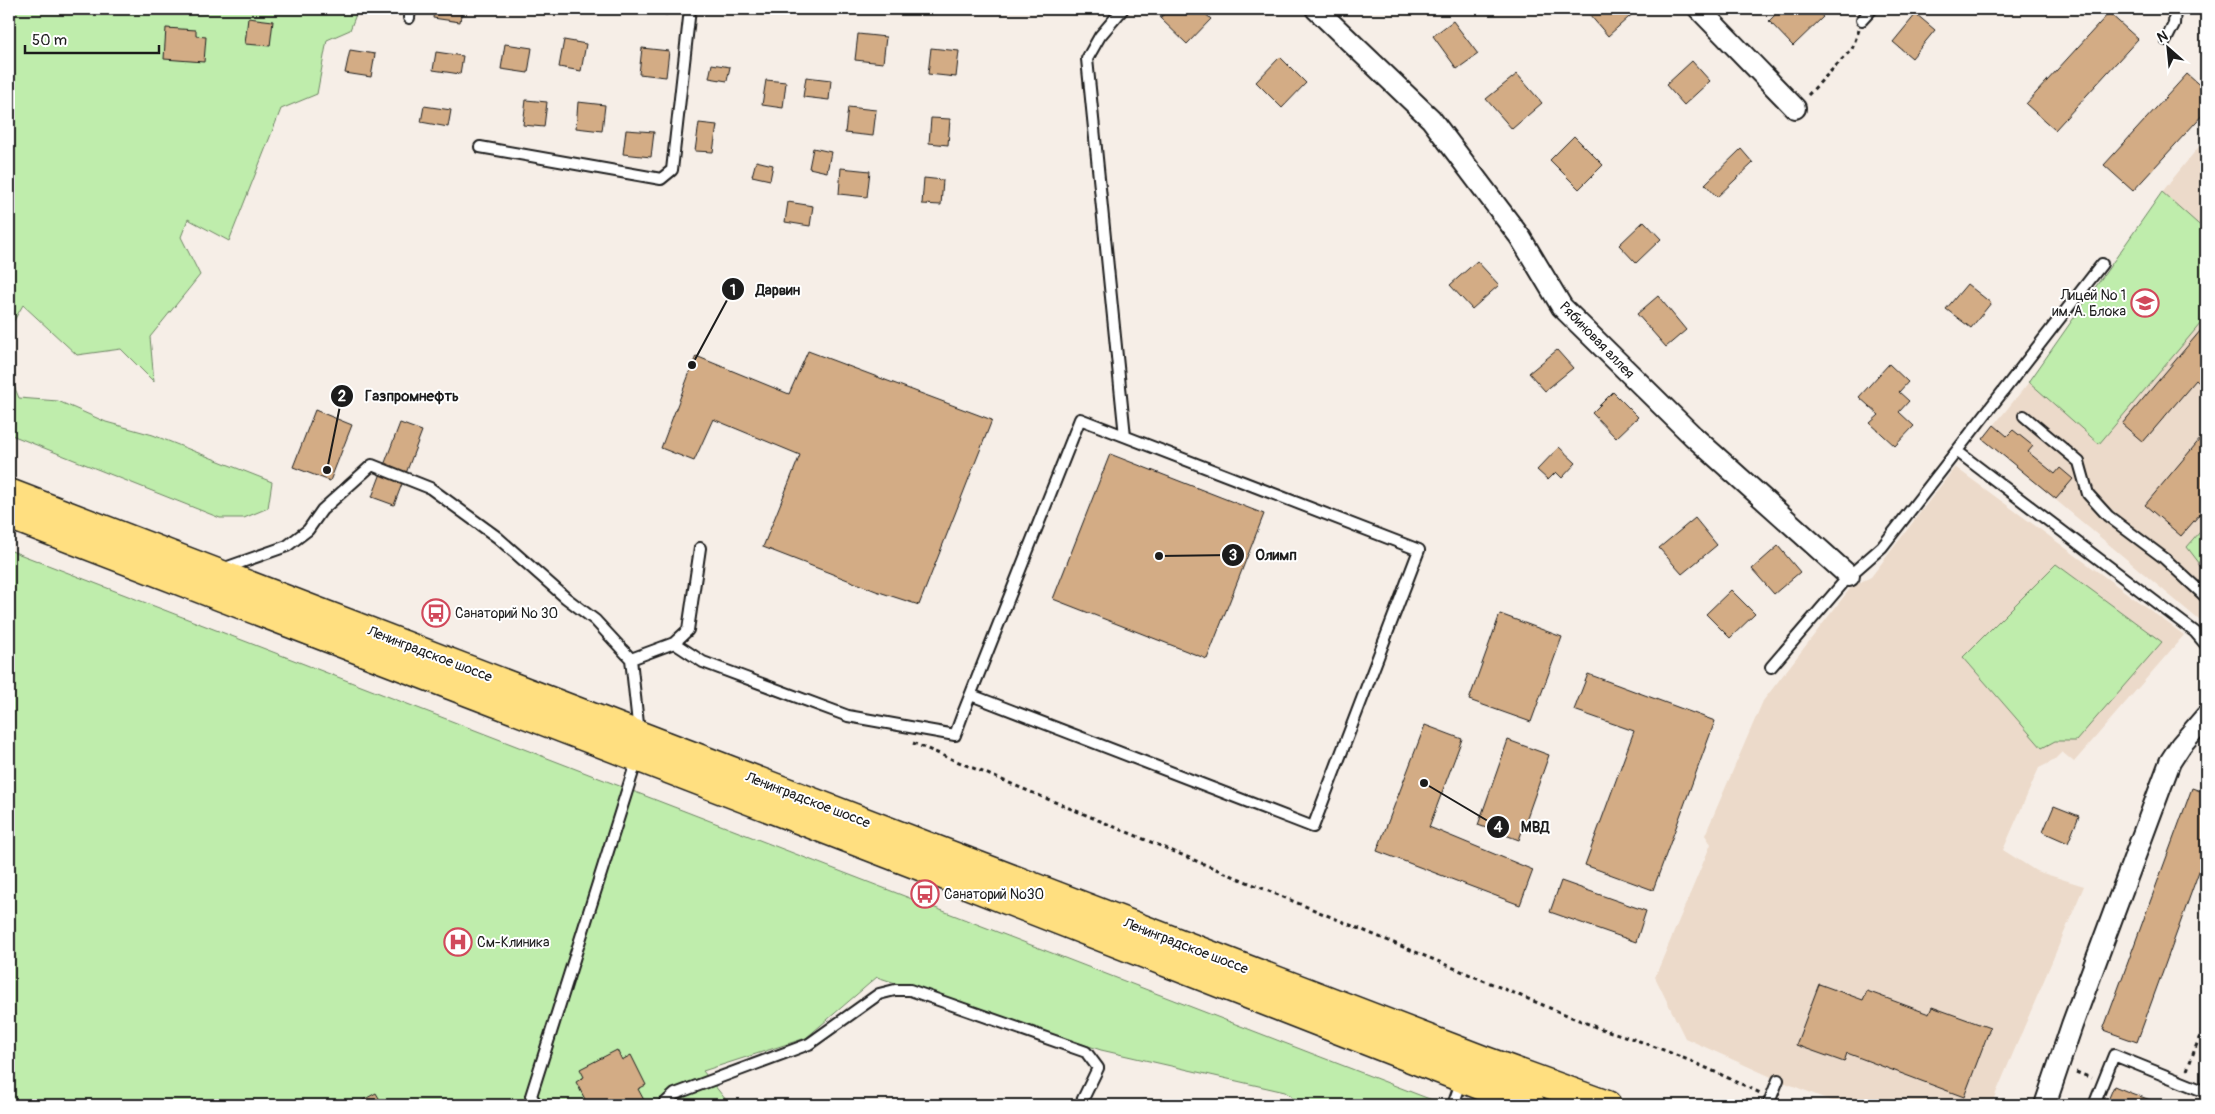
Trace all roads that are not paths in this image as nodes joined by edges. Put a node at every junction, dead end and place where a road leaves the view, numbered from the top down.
1 (690, 9) edge
2 (1123, 9) edge
3 (1316, 9) edge
4 (1699, 9) edge
5 (1872, 9) edge
6 (2175, 9) edge
7 (1862, 20) road end
8 (2166, 40) dead end
9 (1795, 108) road end
10 (480, 147) dead end
11 (2102, 264) dead end
12 (2024, 416) dead end
13 (1125, 436) junction
14 (1958, 452) junction
15 (9, 493) edge
16 (9, 515) edge
17 (700, 548) dead end
18 (214, 572) junction
19 (1849, 576) junction
20 (2206, 598) edge
21 (674, 643) junction
22 (2206, 645) edge
23 (631, 659) junction
24 (1771, 668) dead end
25 (970, 695) junction
26 (2204, 722) edge
27 (638, 746) junction
28 (1463, 1078) junction
29 (1778, 1080) dead end
30 (2206, 1092) edge
31 (1770, 1102) edge
32 (537, 1105) edge
33 (663, 1105) edge
34 (1080, 1105) edge
35 (1453, 1105) edge
36 (1531, 1105) edge
37 (1607, 1105) edge
38 (2045, 1105) edge
39 (2094, 1105) edge

1 - 10 lane
2 - 13 lane
3 - 19 street, Рябиновая аллея
4 - 9 street
5 - 7 lane
6 - 8 lane
11 - 14 lane
12 - 20 lane
13 - 25 lane
13 - 25 lane
14 - 19 lane
14 - 22 lane
15 - 18 highway, Ленинградское шоссе
16 - 27 highway, Ленинградское шоссе
17 - 21 lane
18 - 23 lane
18 - 27 highway, Ленинградское шоссе
19 - 24 lane
21 - 23 lane
21 - 25 lane
23 - 27 lane
26 - 38 street
27 - 28 highway, Ленинградское шоссе
27 - 32 lane
27 - 37 highway, Ленинградское шоссе
28 - 35 lane
28 - 36 highway, Ленинградское шоссе
29 - 31 lane
30 - 39 lane
33 - 34 lane

